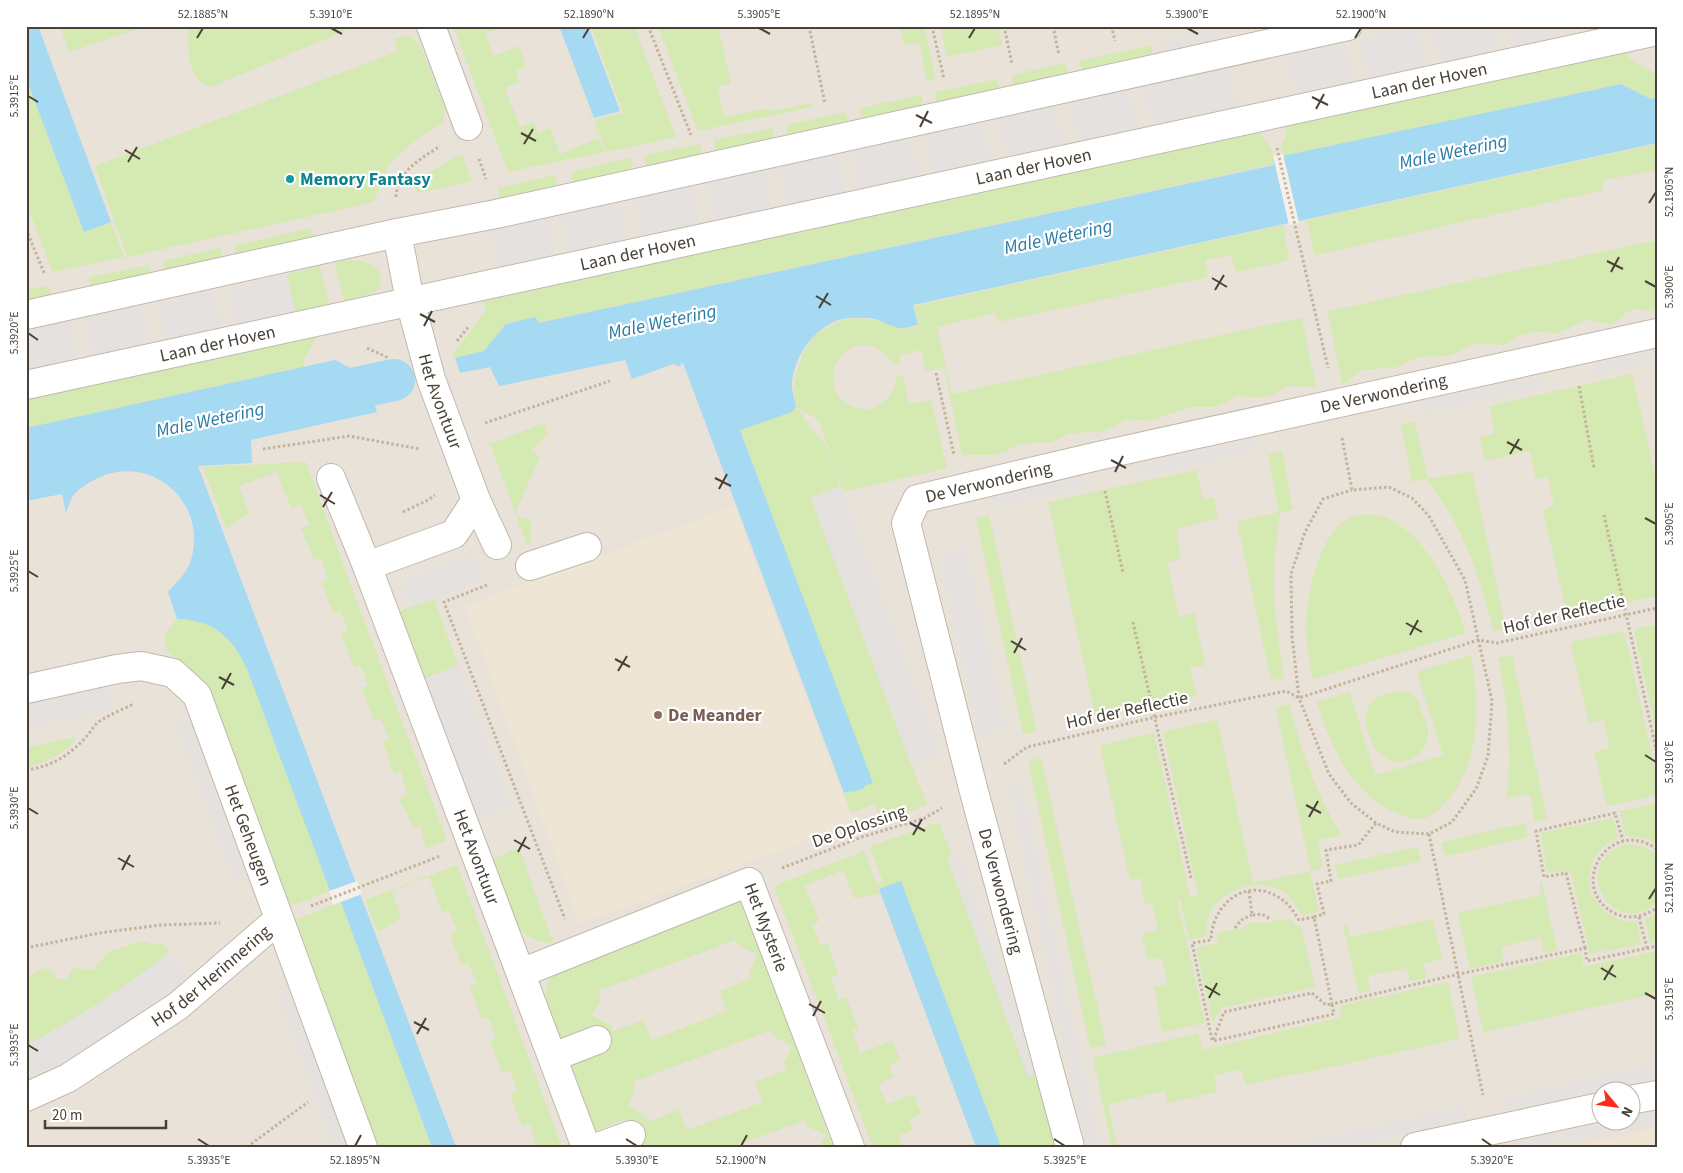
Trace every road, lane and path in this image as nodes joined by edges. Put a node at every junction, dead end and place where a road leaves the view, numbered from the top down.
1 (431, 26) edge
2 (648, 26) edge
3 (809, 26) edge
4 (932, 26) edge
5 (1004, 26) edge
6 (1053, 26) edge
7 (1105, 26) edge
8 (1348, 26) edge
9 (1657, 31) edge
10 (1116, 46) dead end
11 (1060, 59) dead end
12 (1014, 69) dead end
13 (945, 84) dead end
14 (826, 110) dead end
15 (468, 126) joint
16 (692, 139) dead end
17 (1276, 145) dead end
18 (26, 229) edge
19 (397, 233) junction
20 (47, 280) dead end
21 (410, 301) junction
22 (26, 315) edge
23 (1657, 332) edge
24 (1573, 351) junction
25 (936, 373) dead end
26 (610, 381) dead end
27 (26, 385) edge
28 (1336, 403) junction
29 (482, 424) dead end
30 (263, 449) dead end
31 (424, 449) dead end
32 (1594, 468) dead end
33 (331, 478) dead end
34 (1104, 486) dead end
35 (961, 488) junction
36 (1352, 490) junction
37 (437, 493) dead end
38 (476, 500) junction
39 (1604, 515) dead end
40 (353, 532) junction
41 (496, 545) dead end
42 (587, 547) dead end
43 (367, 566) junction
44 (530, 566) dead end
45 (1123, 573) dead end
46 (487, 585) dead end
47 (1657, 608) edge
48 (1625, 614) junction
49 (1133, 622) dead end
50 (1478, 640) junction
51 (26, 689) edge
52 (1299, 698) junction
53 (135, 703) dead end
54 (1156, 718) junction
55 (1657, 753) edge
56 (26, 770) edge
57 (973, 788) junction
58 (1376, 823) junction
59 (1429, 834) junction
60 (1623, 841) junction
61 (471, 844) junction
62 (1657, 849) edge
63 (1190, 878) dead end
64 (749, 882) junction
65 (1248, 891) junction
66 (312, 906) dead end
67 (1657, 908) edge
68 (1252, 915) junction
69 (1639, 916) junction
70 (1314, 917) junction
71 (279, 919) junction
72 (1270, 919) dead end
73 (226, 922) dead end
74 (1235, 928) dead end
75 (1657, 946) edge
76 (26, 948) edge
77 (1585, 948) junction
78 (1647, 948) junction
79 (577, 950) junction
80 (521, 973) junction
81 (1459, 974) junction
82 (1332, 1004) junction
83 (597, 1040) dead end
84 (1212, 1041) junction
85 (553, 1057) junction
86 (338, 1079) junction
87 (1657, 1095) edge
88 (26, 1097) edge
89 (1640, 1098) edge
90 (1590, 1109) edge
91 (1491, 1130) junction
92 (631, 1134) dead end
93 (247, 1147) edge
94 (364, 1147) edge
95 (586, 1147) edge
96 (598, 1147) edge
97 (850, 1147) edge
98 (1070, 1147) edge
99 (1414, 1147) edge

1 - 15 street
2 - 16 path
3 - 14 path
4 - 13 path
5 - 12 path
6 - 11 path
7 - 10 path
8 - 19 street
9 - 21 street, Laan der Hoven
15 - 19 path
17 - 28 path
18 - 20 path
19 - 21 street
19 - 22 street
21 - 27 street, Laan der Hoven
21 - 38 street, Het Avontuur
23 - 24 street, De Verwondering
24 - 28 street, De Verwondering
24 - 32 path
25 - 35 path
26 - 29 path
28 - 35 street, De Verwondering
28 - 36 path
30 - 31 path
33 - 40 street, Het Avontuur
34 - 45 path
35 - 57 street, De Verwondering
36 - 50 path
36 - 52 path
37 - 40 path
38 - 41 street, Het Avontuur
38 - 43 street
39 - 48 path
40 - 43 street, Het Avontuur
42 - 44 street
43 - 61 street, Het Avontuur
46 - 79 path
47 - 48 path, Hof der Reflectie
48 - 50 path, Hof der Reflectie
48 - 55 path
49 - 54 path
50 - 52 path, Hof der Reflectie
50 - 59 path
51 - 71 street, Het Geheugen
52 - 54 path, Hof der Reflectie
52 - 58 path
53 - 56 path
54 - 57 path, Hof der Reflectie
54 - 63 path
57 - 64 path, De Oplossing
57 - 98 street, De Verwondering
58 - 59 path
58 - 70 path
59 - 81 path
60 - 62 path
60 - 69 path
60 - 77 path
61 - 66 path
61 - 80 street, Het Avontuur
64 - 79 street, Het Mysterie
64 - 97 street, Het Mysterie
65 - 68 path
65 - 70 path
65 - 84 path
67 - 69 path
68 - 72 path
68 - 74 path
69 - 78 path
70 - 82 path
71 - 86 street, Het Geheugen
71 - 88 street, Hof der Herinnering
73 - 76 path, Hof der Herinnering
75 - 78 path
77 - 78 path
77 - 81 path
79 - 80 street, Het Mysterie
80 - 85 street, Het Avontuur
81 - 82 path
81 - 91 path
82 - 84 path
82 - 84 path
83 - 85 street
85 - 95 street, Het Avontuur
86 - 93 path
86 - 94 street, Het Geheugen
87 - 89 street
90 - 91 street
91 - 99 street
92 - 96 street

